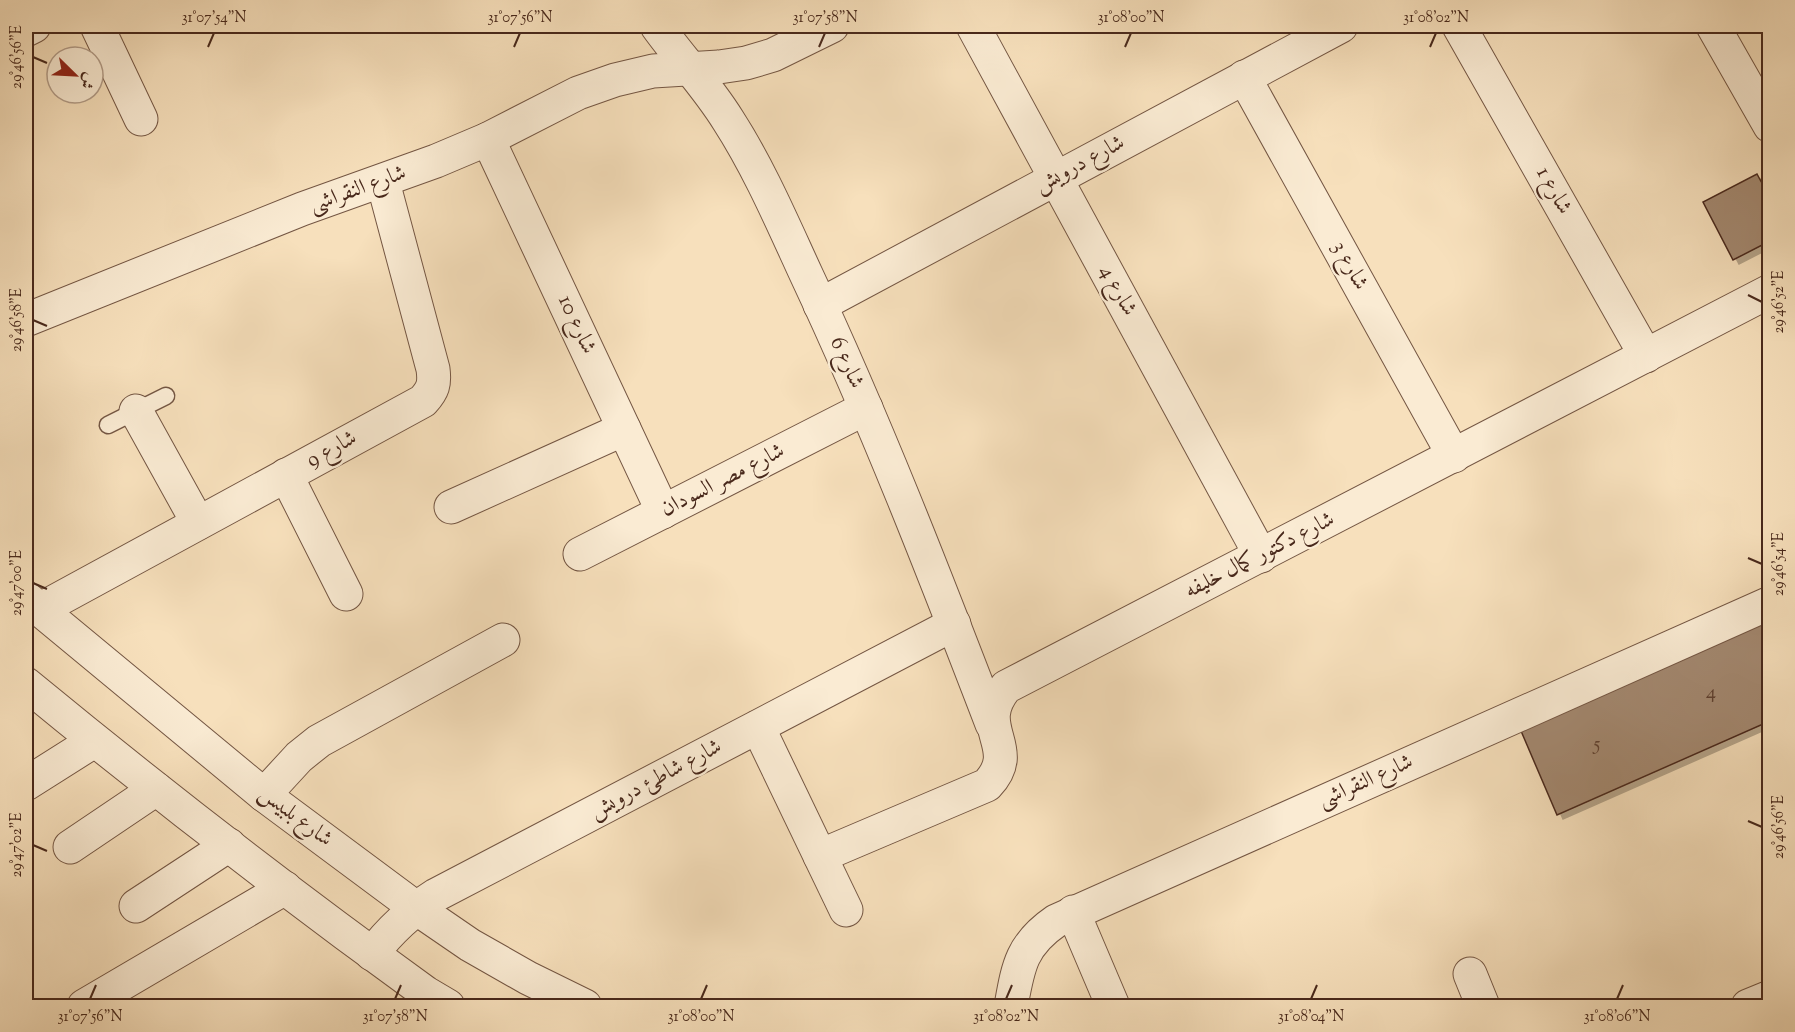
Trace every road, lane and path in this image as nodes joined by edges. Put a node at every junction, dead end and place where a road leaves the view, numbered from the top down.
1 (34, 26) edge
2 (97, 26) edge
3 (657, 26) edge
4 (832, 26) edge
5 (973, 26) edge
6 (1341, 26) edge
7 (1460, 26) edge
8 (1713, 26) edge
9 (26, 30) edge
10 (691, 67) junction
11 (1244, 77) junction
12 (141, 119) dead end
13 (1770, 126) edge
14 (488, 139) junction
15 (1056, 178) junction
16 (383, 182) junction
17 (1770, 291) edge
18 (820, 304) junction
19 (26, 320) edge
20 (1646, 356) junction
21 (166, 396) dead end
22 (866, 408) junction
23 (136, 411) junction
24 (108, 425) dead end
25 (624, 429) junction
26 (1454, 456) junction
27 (286, 475) junction
28 (452, 507) dead end
29 (663, 512) junction
30 (198, 523) junction
31 (580, 554) dead end
32 (1261, 556) junction
33 (346, 594) dead end
34 (1770, 603) edge
35 (32, 604) edge
36 (954, 624) junction
37 (503, 640) dead end
38 (26, 684) edge
39 (992, 724) junction
40 (758, 727) junction
41 (94, 741) junction
42 (26, 784) edge
43 (156, 789) junction
44 (264, 795) junction
45 (230, 845) junction
46 (70, 847) dead end
47 (820, 856) junction
48 (285, 888) junction
49 (136, 906) dead end
50 (416, 908) junction
51 (846, 910) dead end
52 (1073, 912) junction
53 (372, 954) junction
54 (1470, 974) dead end
55 (1770, 997) edge
56 (425, 1002) edge
57 (85, 1006) edge
58 (585, 1006) edge
59 (1011, 1006) edge
60 (1113, 1006) edge
61 (1483, 1006) edge
62 (1748, 1006) edge

1 - 9 street
2 - 12 street
3 - 10 street, شارع 6
4 - 10 street, شارع النقراشى
5 - 15 street, شارع 4
6 - 11 street, شارع درويش
7 - 20 street, شارع 1
8 - 13 street
10 - 14 street, شارع النقراشى
10 - 18 street, شارع 6
11 - 15 street, شارع درويش
11 - 26 street, شارع 3
14 - 16 street, شارع النقراشى
14 - 25 street, شارع 10
15 - 18 street, شارع درويش
15 - 32 street, شارع 4
16 - 19 street, شارع النقراشى
16 - 27 street, شارع 9
17 - 20 street, شارع دكتور كمال خليفه
18 - 22 street, شارع 6
20 - 26 street, شارع دكتور كمال خليفه
21 - 23 lane
22 - 29 street, شارع مصر السودان
22 - 36 street, شارع 6
23 - 24 lane
23 - 30 street
25 - 28 street
25 - 29 street, شارع 10
26 - 32 street, شارع دكتور كمال خليفه
27 - 30 street, شارع 9
27 - 33 street
29 - 31 street, شارع مصر السودان
30 - 35 street, شارع 9
32 - 39 street, شارع دكتور كمال خليفه
34 - 52 street, شارع النقراشى
35 - 44 street, شارع بلبيس
36 - 39 street, شارع 6
36 - 40 street, شارع شاطئ درويش
37 - 44 street
38 - 41 street
39 - 47 street, شارع دكتور كمال خليفه
40 - 47 street
40 - 50 street, شارع شاطئ درويش
41 - 42 street
41 - 43 street
43 - 45 street
43 - 46 street
44 - 50 street, شارع بلبيس
45 - 48 street
45 - 49 street
47 - 51 street
48 - 53 street
48 - 57 street
50 - 53 street, شارع شاطئ درويش
50 - 58 street, شارع بلبيس
52 - 59 street, شارع النقراشى
52 - 60 street
53 - 56 street
54 - 61 street
55 - 62 street

